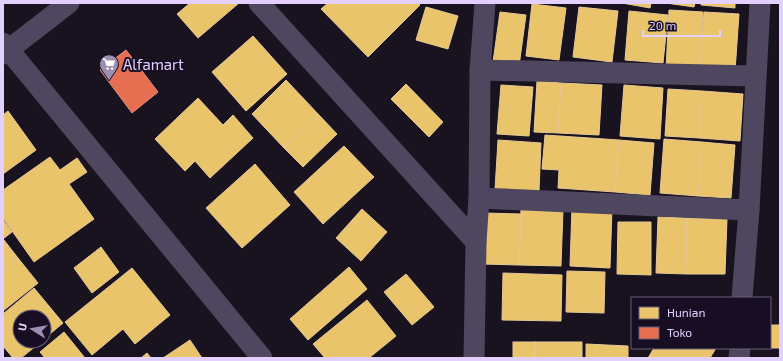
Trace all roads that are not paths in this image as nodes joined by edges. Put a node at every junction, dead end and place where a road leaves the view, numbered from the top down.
1 (69, 3) edge
2 (259, 3) edge
3 (485, 3) edge
4 (760, 3) edge
5 (5, 49) edge
6 (480, 70) junction
7 (756, 76) junction
8 (479, 198) junction
9 (749, 210) junction
10 (476, 242) junction
11 (742, 297) edge
12 (262, 358) edge
13 (474, 358) edge

1 - 5 street
2 - 10 street
3 - 6 street
4 - 7 street
5 - 12 street
6 - 7 street
6 - 8 street
7 - 9 street
8 - 9 street
8 - 10 street
9 - 11 street
10 - 13 street

